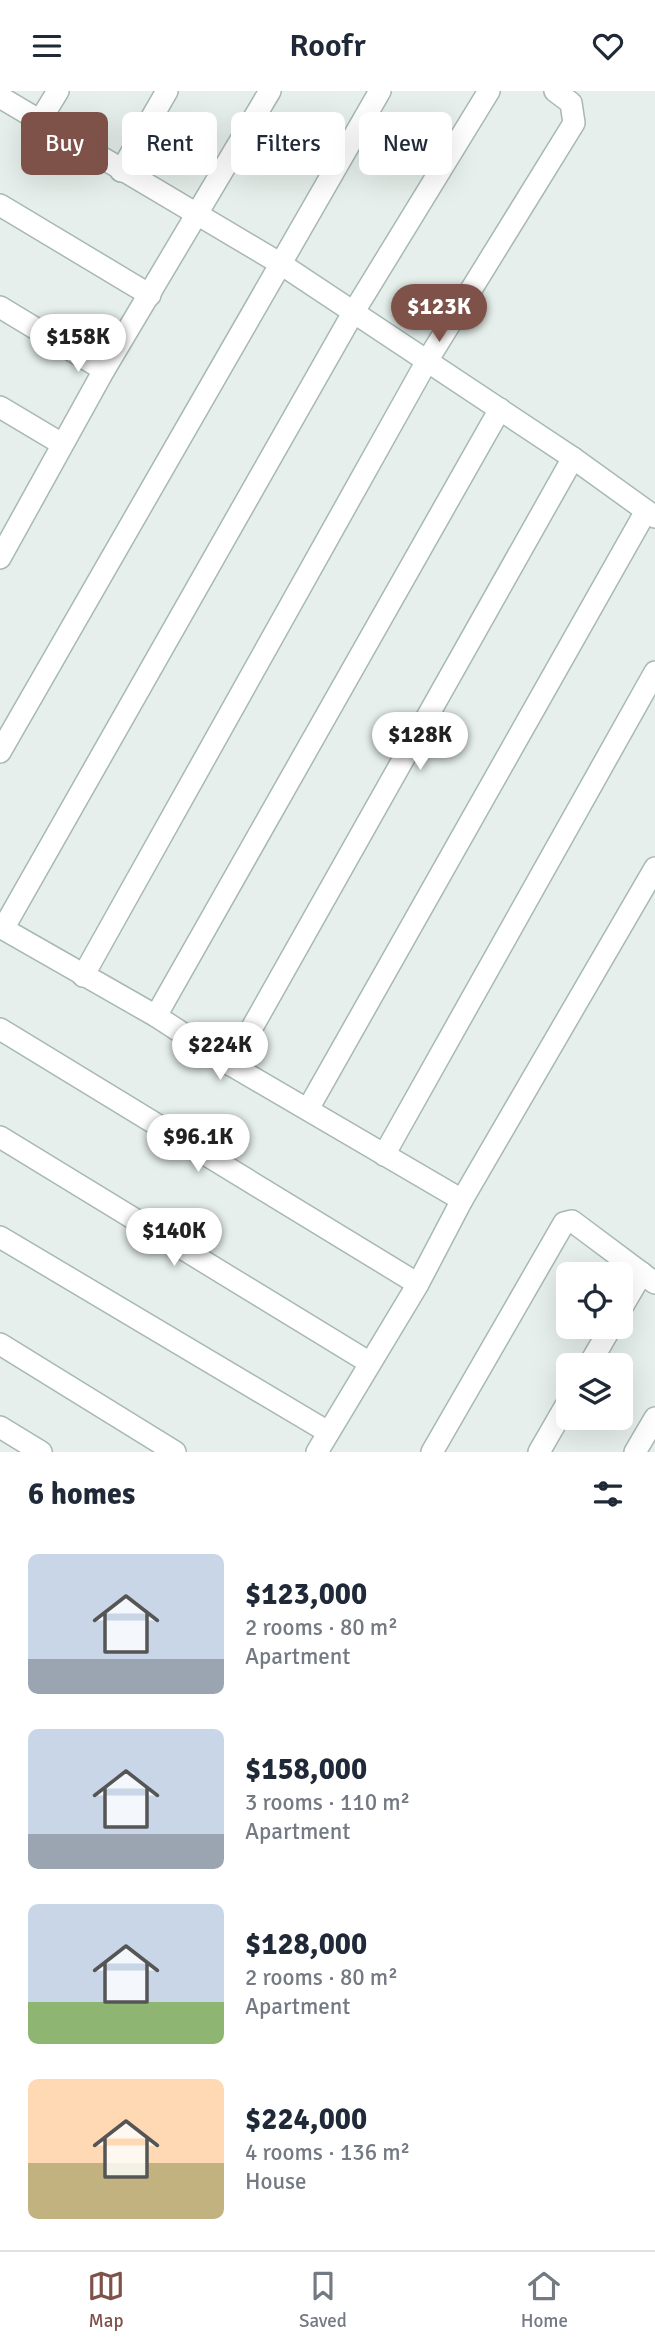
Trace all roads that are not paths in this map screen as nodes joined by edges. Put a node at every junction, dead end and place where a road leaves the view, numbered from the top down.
1 (58, 91) edge
2 (167, 91) edge
3 (270, 91) edge
4 (380, 91) edge
5 (489, 91) edge
6 (569, 95) edge
7 (0, 97) edge
8 (23, 112) edge
9 (45, 112) edge
10 (108, 163) edge
11 (121, 171) junction
12 (0, 205) edge
13 (197, 212) junction
14 (281, 264) junction
15 (150, 295) junction
16 (0, 307) edge
17 (353, 313) junction
18 (427, 361) junction
19 (104, 369) junction
20 (0, 407) edge
21 (500, 409) junction
22 (62, 444) junction
23 (573, 459) junction
24 (650, 514) edge
25 (9, 518) edge
26 (0, 558) edge
27 (655, 672) edge
28 (0, 752) edge
29 (655, 868) edge
30 (2, 928) edge
31 (83, 976) junction
32 (156, 1016) junction
33 (0, 1029) edge
34 (231, 1065) junction
35 (308, 1109) junction
36 (0, 1137) edge
37 (384, 1155) junction
38 (462, 1200) junction
39 (0, 1237) edge
40 (648, 1278) edge
41 (418, 1284) junction
42 (633, 1295) edge
43 (0, 1344) edge
44 (370, 1363) junction
45 (655, 1418) edge
46 (556, 1423) edge
47 (0, 1427) edge
48 (328, 1432) junction
49 (41, 1452) edge
50 (175, 1452) edge
51 (317, 1452) edge
52 (432, 1452) edge
53 (539, 1452) edge
54 (635, 1452) edge

1 - 9 street
2 - 11 street
3 - 13 street
4 - 14 street
5 - 17 street
6 - 18 street
7 - 8 street
10 - 11 street
11 - 13 street
12 - 15 street
13 - 14 street
13 - 15 street
14 - 17 street
14 - 28 street
15 - 19 street
16 - 19 street
17 - 18 street
17 - 30 street
18 - 21 street
18 - 31 street
19 - 22 street
20 - 22 street
21 - 23 street
21 - 32 street
22 - 25 street
23 - 24 street
23 - 34 street
24 - 35 street
25 - 26 street
27 - 37 street
29 - 38 street
30 - 31 street
31 - 32 street
32 - 34 street
33 - 41 street
34 - 35 street
35 - 37 street
36 - 44 street
37 - 38 street
38 - 41 street
39 - 48 street
40 - 42 street
40 - 52 street
41 - 44 street
43 - 50 street
44 - 48 street
45 - 54 street
46 - 53 street
47 - 49 street
48 - 51 street

